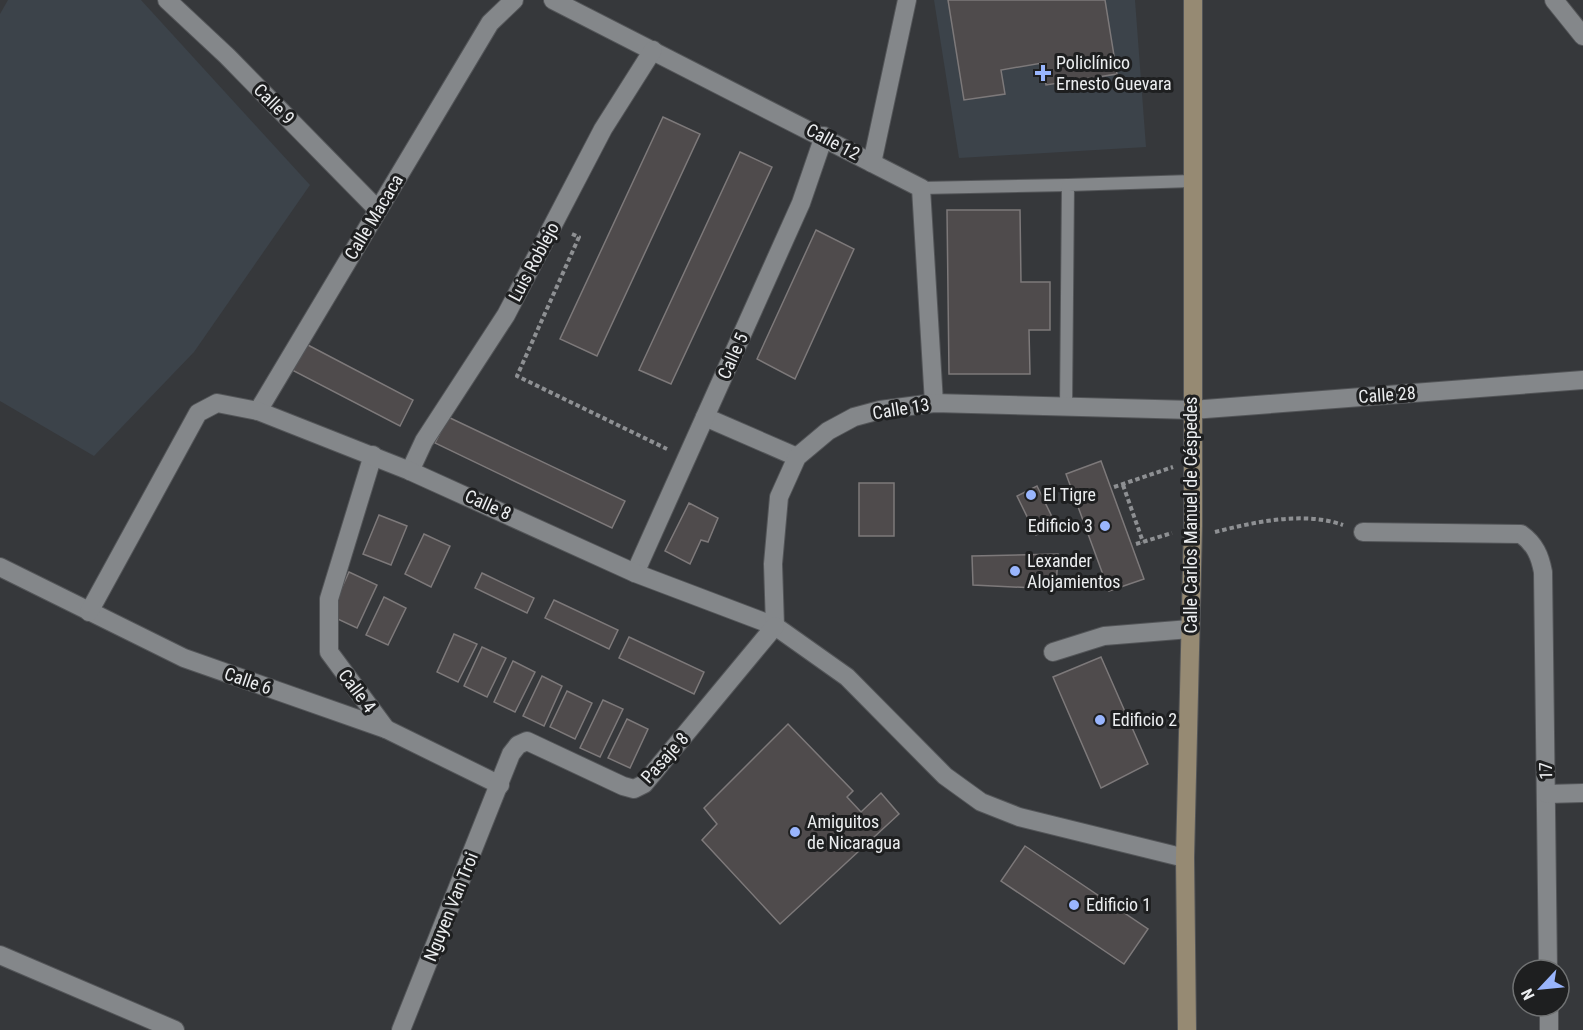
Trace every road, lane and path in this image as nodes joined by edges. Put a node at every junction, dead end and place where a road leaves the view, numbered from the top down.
1 (167, 0) edge
2 (514, 0) edge
3 (553, 0) edge
4 (907, 0) edge
5 (1193, 0) edge
6 (1554, 0) edge
7 (1583, 36) edge
8 (653, 50) junction
9 (824, 136) junction
10 (872, 163) junction
11 (1192, 181) junction
12 (1068, 185) junction
13 (921, 188) junction
14 (378, 210) junction
15 (552, 226) junction
16 (1583, 380) edge
17 (934, 403) junction
18 (1066, 406) junction
19 (1192, 410) junction
20 (258, 411) junction
21 (705, 417) junction
22 (373, 455) junction
23 (797, 457) junction
24 (685, 458) junction
25 (1192, 461) junction
26 (410, 471) junction
27 (1123, 485) junction
28 (1114, 487) dead end
29 (1192, 531) junction
30 (1363, 532) joint
31 (1143, 542) junction
32 (1136, 544) dead end
33 (0, 567) edge
34 (635, 573) junction
35 (89, 612) junction
36 (775, 626) junction
37 (1190, 629) junction
38 (1053, 652) dead end
39 (386, 729) junction
40 (518, 745) joint
41 (500, 785) junction
42 (1547, 794) junction
43 (1583, 794) edge
44 (1185, 858) junction
45 (0, 955) edge
46 (1548, 958) edge
47 (175, 1030) edge
48 (401, 1030) edge
49 (1187, 1030) edge

1 - 14 street, Calle 9
2 - 14 street, Calle Macaca
3 - 8 street, Calle 12
4 - 10 street
5 - 11 main road, Calle Carlos Manuel de Céspedes
6 - 7 street
8 - 9 street, Calle 12
8 - 15 street, Luis Roblejo
9 - 10 street, Calle 12
9 - 21 street, Calle 5
10 - 13 street, Calle 12
11 - 12 lane
11 - 19 main road, Calle Carlos Manuel de Céspedes
12 - 13 lane
12 - 18 lane
13 - 17 street
14 - 20 street, Calle Macaca
15 - 24 path
15 - 26 street, Luis Roblejo
16 - 19 street, Calle 28
17 - 18 street, Calle 13
17 - 23 street, Calle 13
18 - 19 street, Calle 13
19 - 25 main road, Calle Carlos Manuel de Céspedes
20 - 22 street, Calle 8
20 - 35 street, Calle 8
21 - 23 street
21 - 24 street, Calle 5
22 - 26 street, Calle 8
22 - 39 street, Calle 4
23 - 36 street, Calle 13
24 - 34 street, Calle 5
25 - 27 path
25 - 29 main road, Calle Carlos Manuel de Céspedes
26 - 34 street, Calle 8
27 - 28 path
27 - 31 path
29 - 30 path
29 - 31 path
29 - 37 main road, Calle Carlos Manuel de Céspedes
30 - 42 street, 17
31 - 32 path
33 - 35 street, Calle 6
34 - 36 street, Calle 8
35 - 39 street, Calle 6
36 - 40 street, Pasaje 8
36 - 44 street, Calle 8
37 - 38 street
37 - 44 main road, Calle Carlos Manuel de Céspedes
39 - 41 street, Calle 6
40 - 41 street, Nguyen Van Troi
41 - 48 street, Nguyen Van Troi
42 - 43 street
42 - 46 street, 17
44 - 49 main road, Calle Carlos Manuel de Céspedes
45 - 47 street

